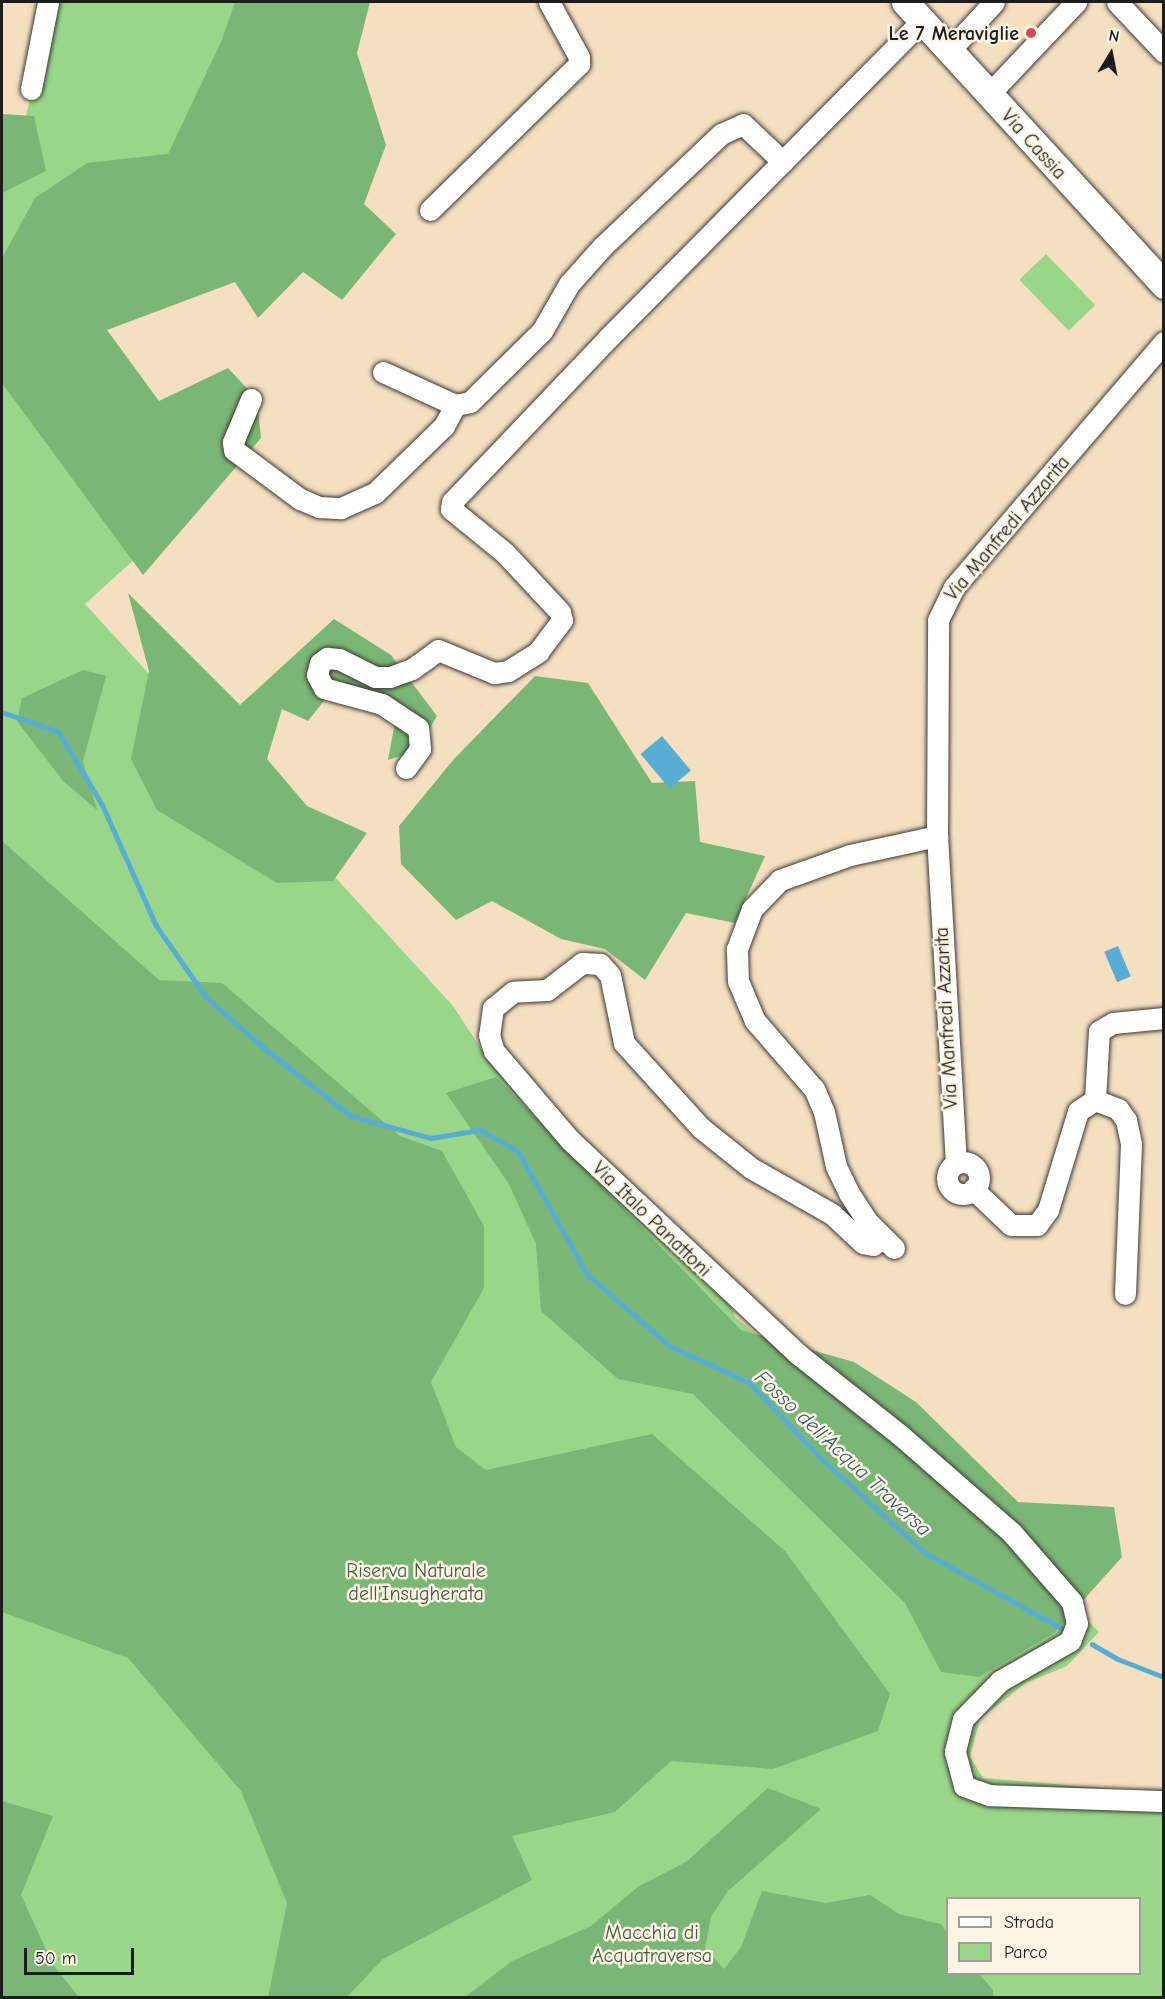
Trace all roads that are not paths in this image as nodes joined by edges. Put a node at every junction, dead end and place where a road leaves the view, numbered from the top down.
1 (48, 2) edge
2 (549, 2) edge
3 (994, 2) edge
4 (1076, 2) edge
5 (1118, 2) edge
6 (914, 11) edge
7 (950, 50) junction
8 (1164, 52) edge
9 (31, 89) dead end
10 (989, 94) junction
11 (783, 162) junction
12 (430, 210) dead end
13 (1164, 285) edge
14 (1164, 342) edge
15 (383, 372) dead end
16 (251, 399) dead end
17 (455, 405) junction
18 (406, 768) dead end
19 (937, 836) junction
20 (1164, 1018) edge
21 (1095, 1100) junction
22 (1125, 1294) dead end
23 (1164, 1801) edge

1 - 9 street
2 - 12 street
3 - 7 street
4 - 10 street
5 - 8 street
6 - 7 main road, Via Cassia
6 - 11 street
7 - 10 main road, Via Cassia
10 - 13 main road, Via Cassia
11 - 17 street
11 - 18 street
14 - 19 street, Via Manfredi Azzarita
15 - 17 street
16 - 17 street
19 - 21 street, Via Manfredi Azzarita
19 - 23 street, Via Italo Panattoni
20 - 21 street
21 - 22 street

